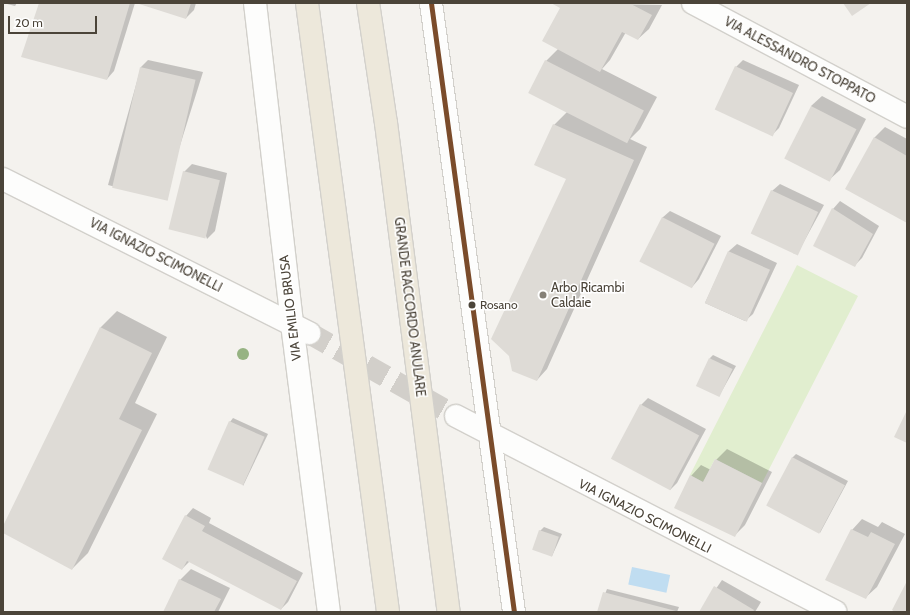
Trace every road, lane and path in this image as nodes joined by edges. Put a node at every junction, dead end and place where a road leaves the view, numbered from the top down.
1 (255, 3) edge
2 (307, 3) edge
3 (368, 3) edge
4 (431, 3) edge
5 (693, 3) edge
6 (907, 117) edge
7 (3, 179) edge
8 (300, 328) junction
9 (456, 416) tunnel mouth
10 (492, 437) junction
11 (328, 612) edge
12 (388, 612) edge
13 (450, 612) edge
14 (514, 612) edge
15 (835, 612) edge

1 - 8 street, VIA EMILIO BRUSA
2 - 12 highway
3 - 13 highway, GRANDE RACCORDO ANULARE
4 - 10 street
5 - 6 street, VIA ALESSANDRO STOPPATO
7 - 8 street, VIA IGNAZIO SCIMONELLI
8 - 11 street, VIA EMILIO BRUSA
9 - 10 street, VIA IGNAZIO SCIMONELLI
10 - 14 street
10 - 15 street, VIA IGNAZIO SCIMONELLI

